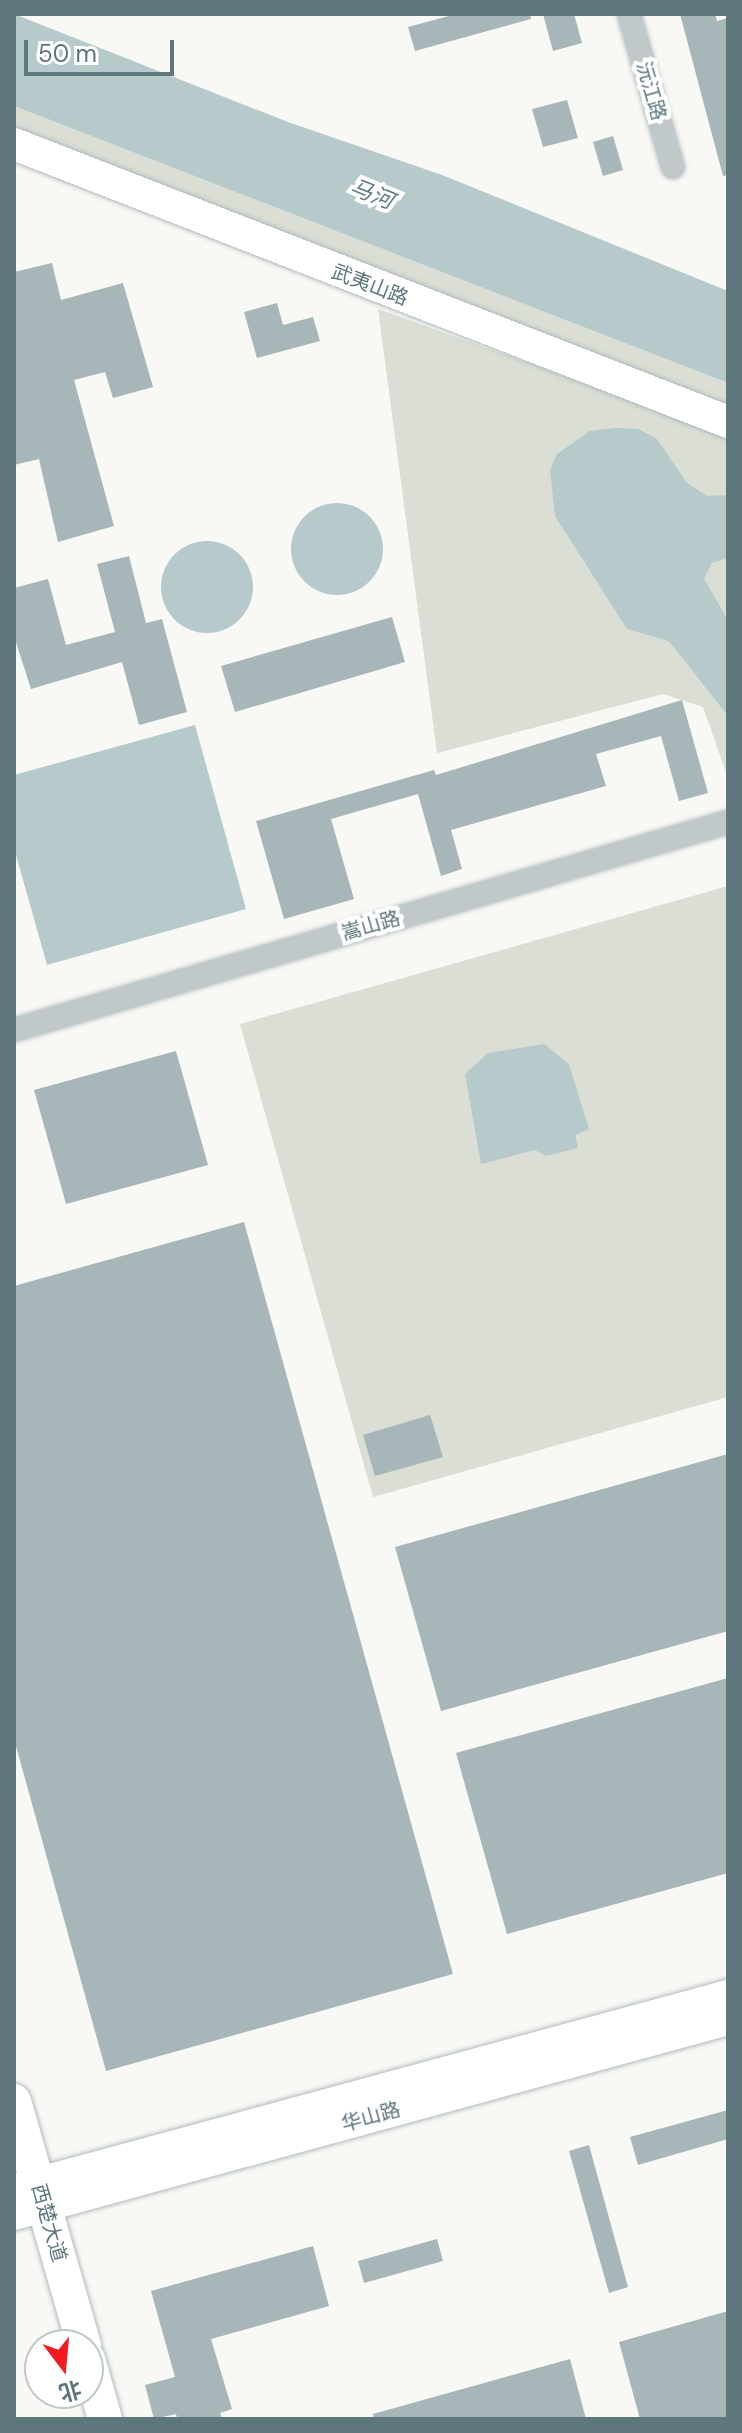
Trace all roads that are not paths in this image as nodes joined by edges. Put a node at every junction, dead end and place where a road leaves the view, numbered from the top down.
1 (629, 14) edge
2 (14, 144) edge
3 (673, 167) dead end
4 (728, 422) edge
5 (728, 822) edge
6 (14, 1030) edge
7 (728, 1996) edge
8 (728, 2019) edge
9 (14, 2101) edge
10 (27, 2198) edge
11 (78, 2329) edge

1 - 3 street, 沅江路
2 - 4 street, 武夷山路
5 - 6 street, 嵩山路
7 - 10 street, 华山路
8 - 10 street, 华山路
9 - 10 main road, 西楚大道
10 - 11 main road, 西楚大道

